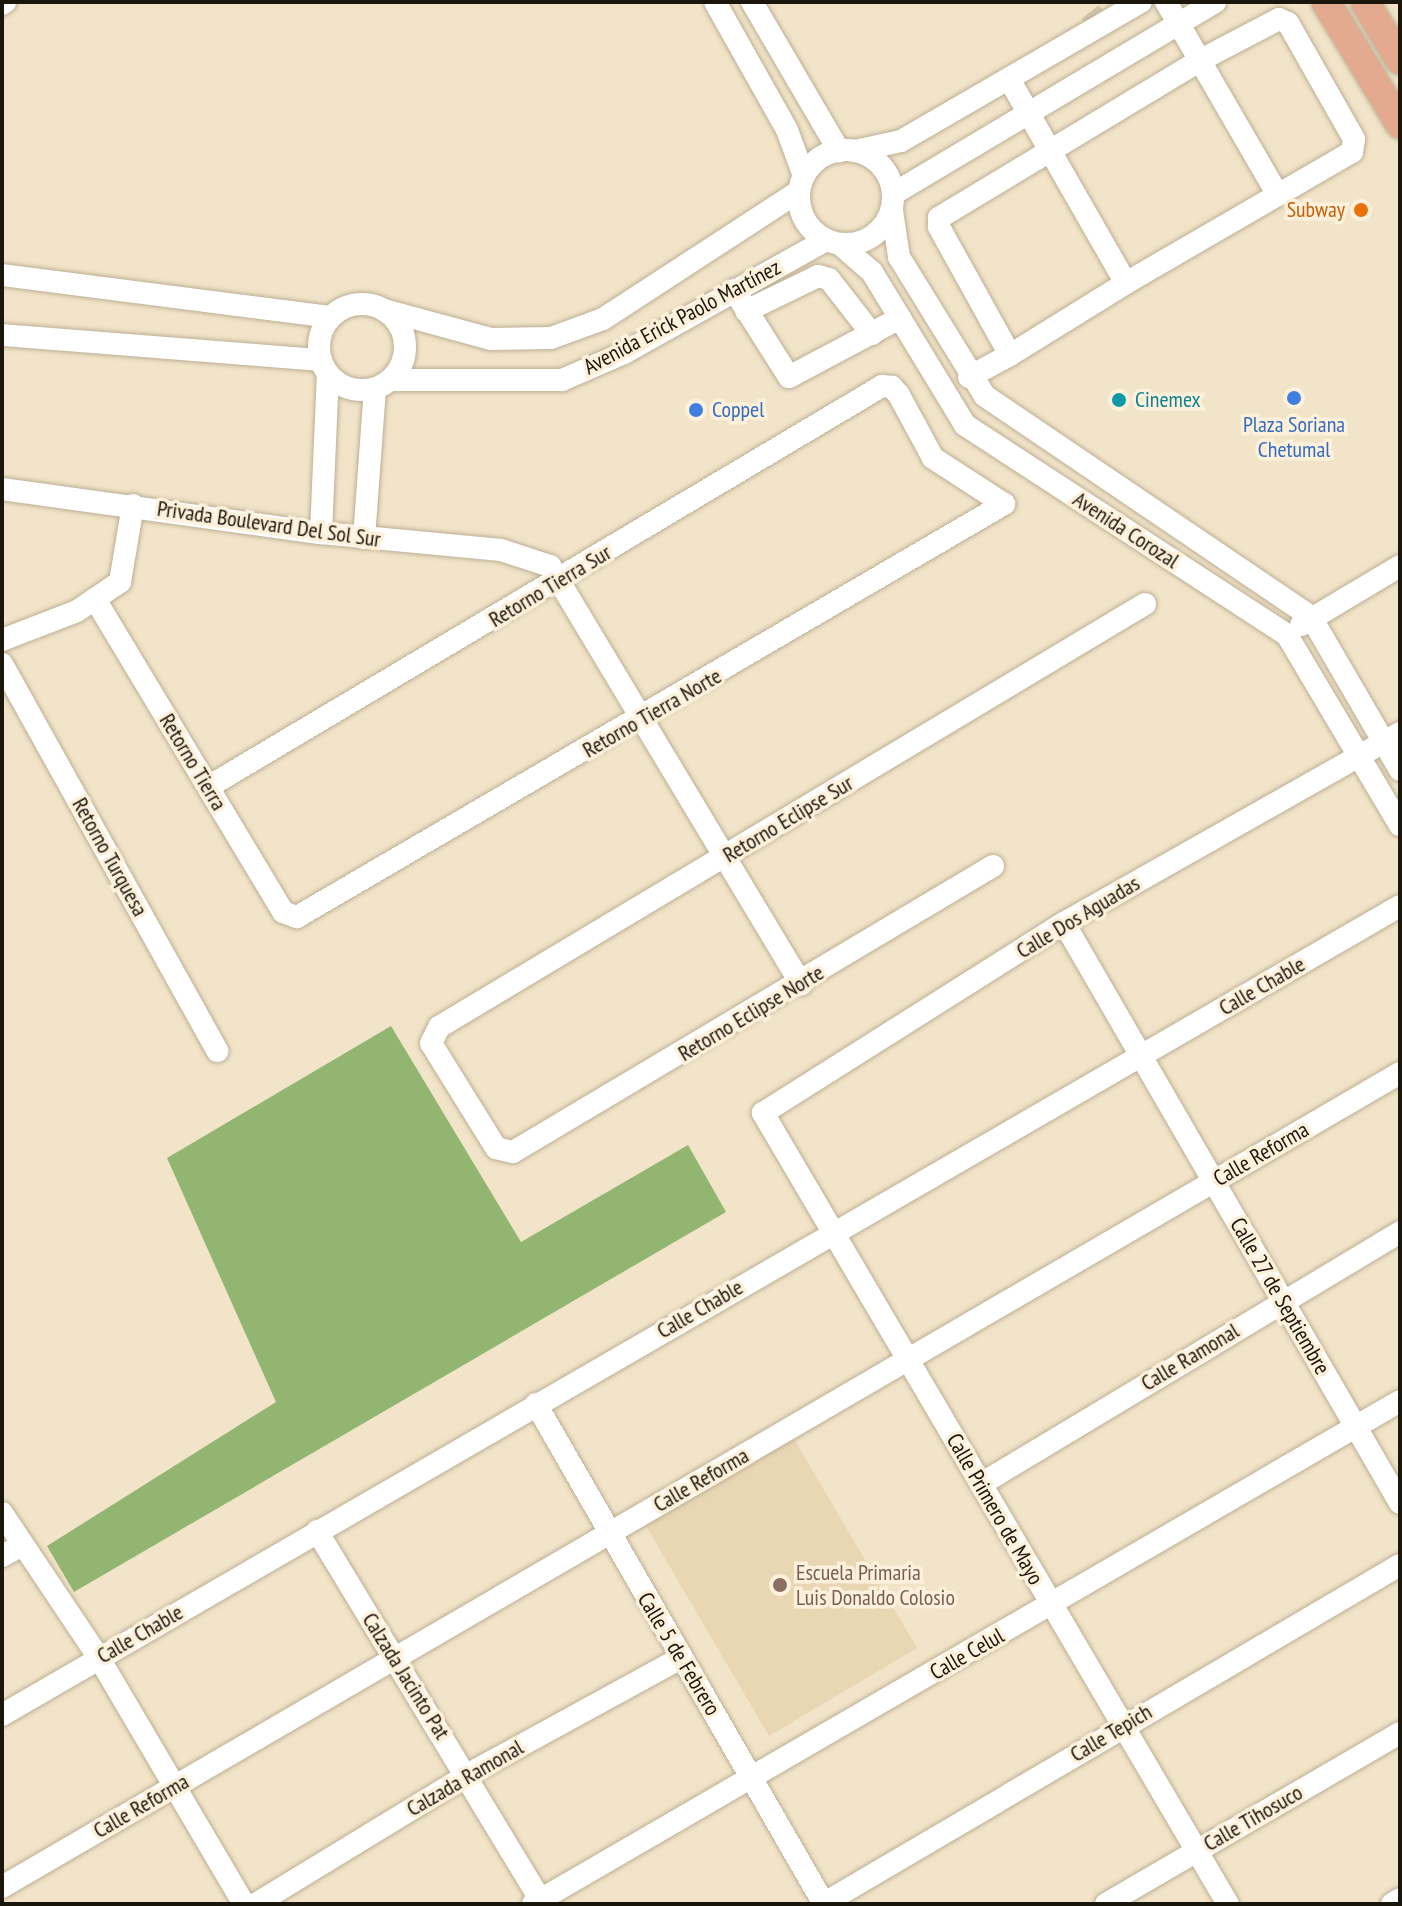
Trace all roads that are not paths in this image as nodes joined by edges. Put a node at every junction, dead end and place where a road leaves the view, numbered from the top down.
1 (715, 2) edge
2 (752, 2) edge
3 (1141, 2) edge
4 (1166, 2) edge
5 (1215, 2) edge
6 (1326, 2) edge
7 (1365, 2) edge
8 (1177, 24) junction
9 (1199, 61) junction
10 (1400, 63) edge
11 (1009, 79) junction
12 (1374, 80) junction
13 (1026, 113) junction
14 (1400, 124) edge
15 (1048, 150) junction
16 (847, 151) junction
17 (801, 184) junction
18 (1278, 195) junction
19 (892, 202) junction
20 (833, 242) junction
21 (2, 275) edge
22 (1126, 283) junction
23 (734, 290) junction
24 (388, 311) junction
25 (746, 311) junction
26 (328, 317) junction
27 (900, 318) junction
28 (872, 334) junction
29 (2, 335) edge
30 (1010, 355) junction
31 (324, 368) junction
32 (969, 377) junction
33 (383, 384) junction
34 (2, 489) edge
35 (1004, 504) joint
36 (133, 505) junction
37 (321, 533) junction
38 (364, 538) junction
39 (1400, 566) edge
40 (559, 581) junction
41 (95, 599) junction
42 (1145, 604) dead end
43 (1311, 617) junction
44 (1287, 635) junction
45 (2, 640) edge
46 (2, 664) edge
47 (641, 718) junction
48 (1392, 737) edge
49 (1358, 757) junction
50 (1400, 770) edge
51 (208, 787) junction
52 (1400, 825) edge
53 (725, 857) junction
54 (993, 866) dead end
55 (1400, 906) edge
56 (297, 917) joint
57 (1064, 923) junction
58 (801, 984) junction
59 (217, 1051) dead end
60 (1141, 1056) junction
61 (1400, 1073) edge
62 (763, 1113) joint
63 (505, 1153) joint
64 (1214, 1182) junction
65 (1400, 1232) edge
66 (832, 1234) junction
67 (1282, 1300) junction
68 (907, 1360) junction
69 (1400, 1401) edge
70 (536, 1404) junction
71 (1356, 1427) junction
72 (981, 1484) junction
73 (1400, 1503) edge
74 (2, 1513) edge
75 (317, 1531) junction
76 (610, 1533) junction
77 (11, 1551) edge
78 (1400, 1565) edge
79 (1052, 1605) junction
80 (99, 1658) junction
81 (394, 1659) junction
82 (679, 1659) junction
83 (2, 1715) edge
84 (1123, 1725) junction
85 (1400, 1733) edge
86 (467, 1775) junction
87 (755, 1777) junction
88 (176, 1786) junction
89 (1196, 1850) junction
90 (2, 1887) edge
91 (1400, 1899) edge
92 (539, 1902) edge
93 (244, 1904) edge
94 (256, 1904) edge
95 (824, 1904) edge
96 (1106, 1904) edge
97 (1228, 1904) edge
98 (1392, 1904) edge

1 - 17 street
2 - 16 street
3 - 11 street
4 - 8 street
5 - 8 street
6 - 12 main road
7 - 10 main road
8 - 9 street
8 - 13 street
9 - 15 street
9 - 18 street
9 - 18 street
10 - 12 street
11 - 13 street
11 - 16 street
12 - 14 main road
13 - 15 street
13 - 19 street
15 - 22 street
15 - 30 street
16 - 17 street
16 - 19 street
17 - 20 street
17 - 24 street, Avenida Erick Paolo Martínez
18 - 22 street
19 - 20 street
19 - 32 street, Avenida Corozal
20 - 23 street, Avenida Erick Paolo Martínez
20 - 27 street, Avenida Corozal
21 - 26 street
22 - 30 street
23 - 25 street
23 - 33 street, Avenida Erick Paolo Martínez
24 - 26 street
24 - 33 street
25 - 28 street
25 - 28 street
26 - 31 street
27 - 28 street
27 - 44 street, Avenida Corozal
29 - 31 street
30 - 32 street
31 - 33 street
31 - 37 street
32 - 43 street, Avenida Corozal
33 - 38 street
34 - 36 street, Privada Boulevard Del Sol Sur
35 - 40 street, Retorno Tierra Sur
35 - 47 street, Retorno Tierra Norte
36 - 37 street, Privada Boulevard Del Sol Sur
36 - 41 street
37 - 38 street, Privada Boulevard Del Sol Sur
38 - 40 street, Privada Boulevard Del Sol Sur
39 - 43 street
40 - 47 street
40 - 51 street, Retorno Tierra Sur
41 - 45 street
41 - 51 street, Retorno Tierra
42 - 53 street, Retorno Eclipse Sur
43 - 44 street
43 - 48 street, Avenida Corozal
44 - 49 street, Avenida Corozal
46 - 59 street, Retorno Turquesa
47 - 53 street
47 - 56 street, Retorno Tierra Norte
48 - 49 street, Calle Dos Aguadas
48 - 50 street, Avenida Corozal
49 - 52 street, Avenida Corozal
49 - 57 street, Calle Dos Aguadas
51 - 56 street, Retorno Tierra
53 - 58 street
53 - 63 street, Retorno Eclipse Sur
54 - 58 street, Retorno Eclipse Norte
55 - 60 street, Calle Chable
57 - 60 street, Calle 27 de Septiembre
57 - 62 street, Calle Dos Aguadas
58 - 63 street, Retorno Eclipse Norte
60 - 64 street, Calle 27 de Septiembre
60 - 66 street, Calle Chable
61 - 64 street, Calle Reforma
62 - 66 street, Calle Primero de Mayo
64 - 67 street, Calle 27 de Septiembre
64 - 68 street, Calle Reforma
65 - 67 street, Calle Ramonal
66 - 68 street, Calle Primero de Mayo
66 - 70 street, Calle Chable
67 - 71 street, Calle 27 de Septiembre
67 - 72 street, Calle Ramonal
68 - 72 street, Calle Primero de Mayo
68 - 76 street, Calle Reforma
69 - 71 street, Calle Celul
70 - 75 street, Calle Chable
70 - 76 street, Calle 5 de Febrero
71 - 73 street, Calle 27 de Septiembre
71 - 79 street, Calle Celul
72 - 79 street, Calle Primero de Mayo
74 - 77 street
75 - 80 street, Calle Chable
75 - 81 street, Calzada Jacinto Pat
76 - 81 street, Calle Reforma
76 - 82 street, Calle 5 de Febrero
77 - 80 street
78 - 84 street, Calle Tepich
79 - 84 street, Calle Primero de Mayo
79 - 87 street, Calle Celul
80 - 83 street, Calle Chable
80 - 88 street
81 - 86 street, Calzada Jacinto Pat
81 - 88 street, Calle Reforma
82 - 86 street, Calzada Ramonal
82 - 87 street, Calle 5 de Febrero
84 - 89 street, Calle Primero de Mayo
84 - 95 street, Calle Tepich
85 - 89 street, Calle Tihosuco
86 - 92 street, Calzada Jacinto Pat
86 - 94 street, Calzada Ramonal
87 - 92 street, Calle Celul
87 - 95 street, Calle 5 de Febrero
88 - 90 street, Calle Reforma
88 - 93 street
89 - 96 street, Calle Tihosuco
89 - 97 street, Calle Primero de Mayo
91 - 98 street

